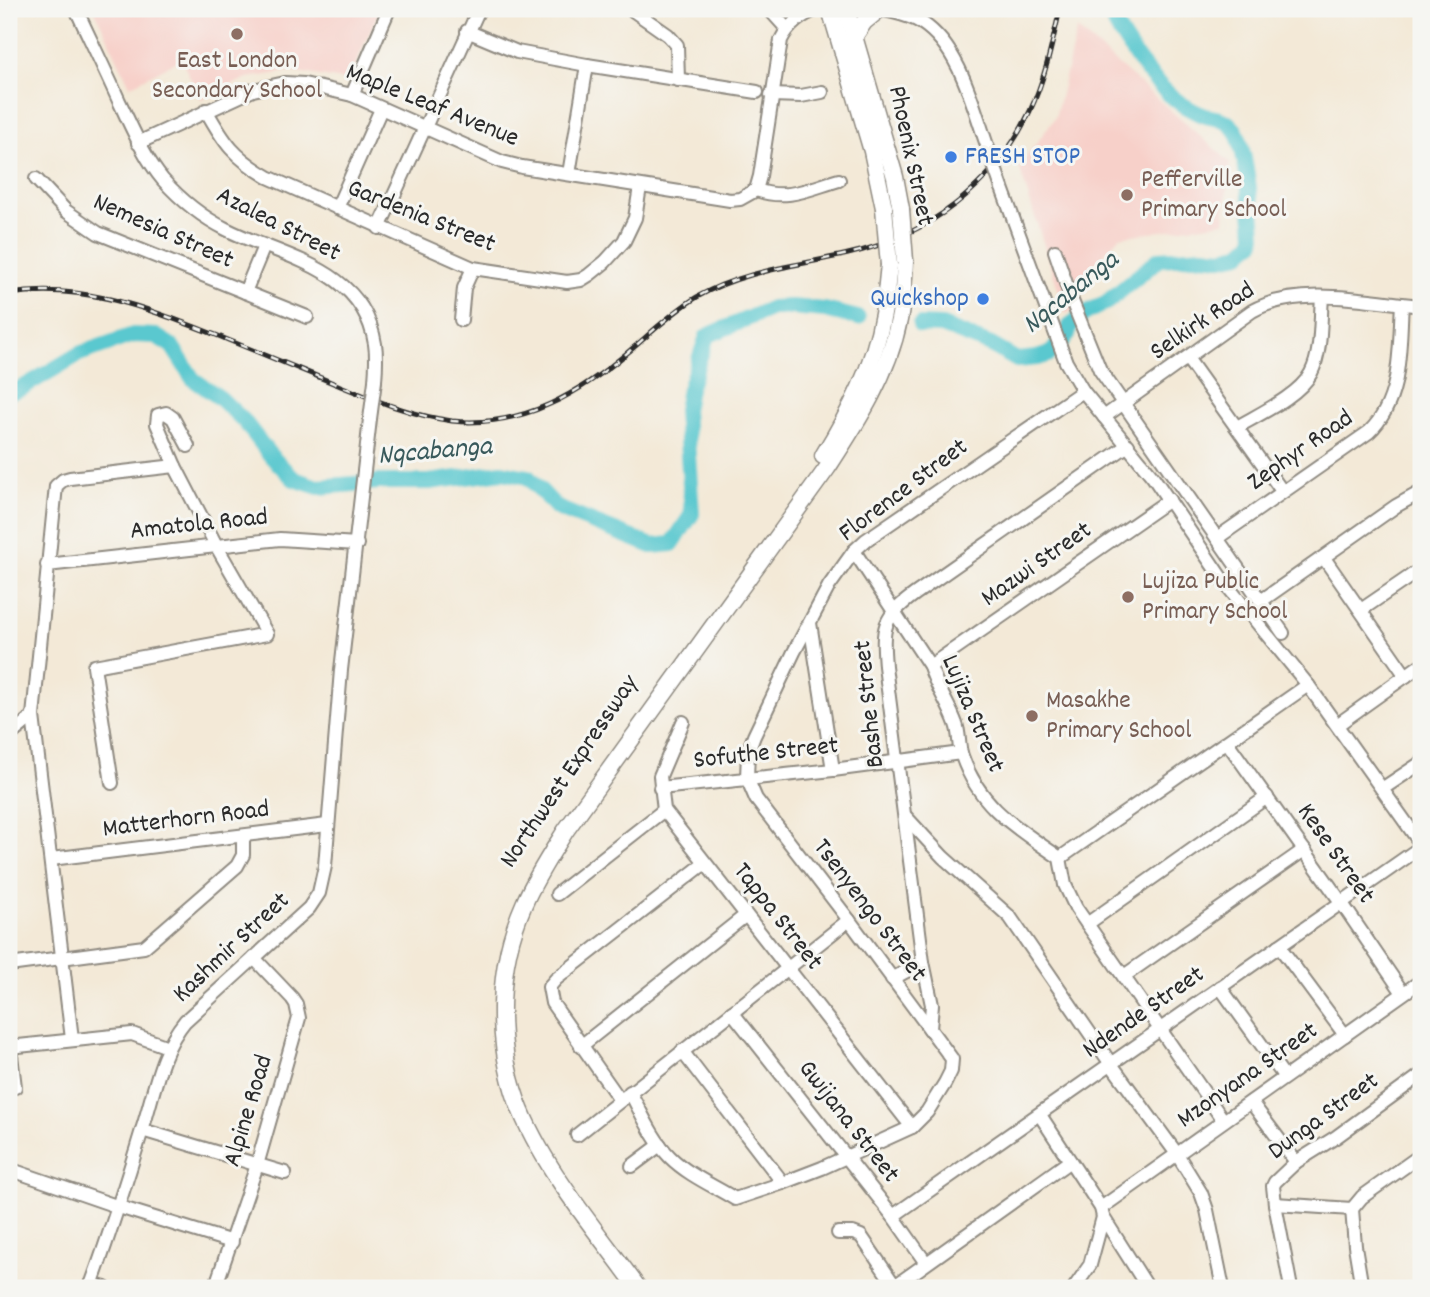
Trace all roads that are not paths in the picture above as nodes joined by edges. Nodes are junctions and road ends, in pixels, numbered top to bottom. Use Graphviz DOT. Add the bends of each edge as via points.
graph roads {
  1 [pos="76,9"];
  2 [pos="389,9"];
  3 [pos="479,9"];
  4 [pos="631,9"];
  5 [pos="769,9"];
  6 [pos="818,9"];
  7 [pos="830,9"];
  8 [pos="846,9"];
  9 [pos="881,9"];
  10 [pos="787,29"];
  11 [pos="467,31"];
  12 [pos="854,37"];
  13 [pos="587,65"];
  14 [pos="678,80"];
  15 [pos="757,92"];
  16 [pos="822,92"];
  17 [pos="352,95"];
  18 [pos="771,95"];
  19 [pos="381,109"];
  20 [pos="206,110"];
  21 [pos="426,129"];
  22 [pos="138,143"];
  23 [pos="569,174"];
  24 [pos="36,179"];
  25 [pos="839,180"];
  26 [pos="640,187"];
  27 [pos="756,190"];
  28 [pos="337,208"];
  29 [pos="892,209"];
  30 [pos="379,228"];
  31 [pos="264,246"];
  32 [pos="1055,251"];
  33 [pos="473,268"];
  34 [pos="245,292"];
  35 [pos="1322,298"];
  36 [pos="1402,304"];
  37 [pos="1421,306"];
  38 [pos="307,317"];
  39 [pos="461,320"];
  40 [pos="1187,358"];
  41 [pos="1083,391"];
  42 [pos="1123,404"];
  43 [pos="1104,417"];
  44 [pos="1237,427"];
  45 [pos="1128,445"];
  46 [pos="188,446"];
  47 [pos="824,464"];
  48 [pos="174,466"];
  49 [pos="1282,491"];
  50 [pos="1421,492"];
  51 [pos="1169,499"];
  52 [pos="1217,538"];
  53 [pos="357,544"];
  54 [pos="217,547"];
  55 [pos="854,551"];
  56 [pos="1324,558"];
  57 [pos="47,565"];
  58 [pos="1421,569"];
  59 [pos="1261,601"];
  60 [pos="893,610"];
  61 [pos="1361,610"];
  62 [pos="810,623"];
  63 [pos="1283,633"];
  64 [pos="1421,665"];
  65 [pos="930,666"];
  66 [pos="1406,676"];
  67 [pos="1308,685"];
  68 [pos="33,716"];
  69 [pos="683,722"];
  70 [pos="1337,725"];
  71 [pos="9,736"];
  72 [pos="1227,742"];
  73 [pos="961,753"];
  74 [pos="898,761"];
  75 [pos="1421,763"];
  76 [pos="832,770"];
  77 [pos="747,778"];
  78 [pos="112,783"];
  79 [pos="660,788"];
  80 [pos="1382,789"];
  81 [pos="1267,797"];
  82 [pos="664,810"];
  83 [pos="905,817"];
  84 [pos="327,825"];
  85 [pos="243,836"];
  86 [pos="1421,845"];
  87 [pos="1304,850"];
  88 [pos="1060,858"];
  89 [pos="51,859"];
  90 [pos="705,863"];
  91 [pos="557,894"];
  92 [pos="1341,902"];
  93 [pos="746,915"];
  94 [pos="849,919"];
  95 [pos="1087,923"];
  96 [pos="1279,946"];
  97 [pos="62,958"];
  98 [pos="254,958"];
  99 [pos="922,962"];
  100 [pos="9,965"];
  101 [pos="789,967"];
  102 [pos="1124,976"];
  103 [pos="892,979"];
  104 [pos="1421,981"];
  105 [pos="1220,987"];
  106 [pos="1403,993"];
  107 [pos="732,1012"];
  108 [pos="930,1029"];
  109 [pos="1160,1029"];
  110 [pos="1345,1035"];
  111 [pos="72,1040"];
  112 [pos="581,1046"];
  113 [pos="9,1047"];
  114 [pos="168,1047"];
  115 [pos="682,1051"];
  116 [pos="1111,1064"];
  117 [pos="1421,1075"];
  118 [pos="1284,1076"];
  119 [pos="15,1087"];
  120 [pos="625,1096"];
  121 [pos="1251,1102"];
  122 [pos="1040,1115"];
  123 [pos="1223,1120"];
  124 [pos="912,1126"];
  125 [pos="142,1130"];
  126 [pos="577,1135"];
  127 [pos="660,1145"];
  128 [pos="1177,1154"];
  129 [pos="846,1155"];
  130 [pos="1421,1155"];
  131 [pos="1070,1161"];
  132 [pos="1296,1162"];
  133 [pos="257,1165"];
  134 [pos="632,1166"];
  135 [pos="9,1169"];
  136 [pos="285,1172"];
  137 [pos="783,1184"];
  138 [pos="1275,1204"];
  139 [pos="119,1207"];
  140 [pos="1352,1209"];
  141 [pos="1102,1212"];
  142 [pos="893,1216"];
  143 [pos="838,1233"];
  144 [pos="232,1242"];
  145 [pos="926,1263"];
  146 [pos="90,1286"];
  147 [pos="893,1287"];
  148 [pos="105,1288"];
  149 [pos="215,1288"];
  150 [pos="626,1288"];
  151 [pos="638,1288"];
  152 [pos="1074,1288"];
  153 [pos="1148,1288"];
  154 [pos="1223,1288"];
  155 [pos="1291,1288"];
  156 [pos="1363,1288"];
  1 -- 22 [label="street, Azalea Street"];
  2 -- 17 [label="street"];
  3 -- 11 [label="street"];
  4 -- 14 [label="street" via="673,39 679,52"];
  5 -- 10 [label="street"];
  6 -- 10 [label="street"];
  7 -- 29 [label="main road, Phoenix Street"];
  8 -- 12 [label="main road, Phoenix Street"];
  9 -- 12 [label="main road"];
  9 -- 41 [label="street, bridge" via="922,23 942,41 958,67 1051,321"];
  10 -- 18 [label="street" via="778,51"];
  11 -- 13 [label="street" via="517,52"];
  11 -- 21 [label="street"];
  12 -- 29 [label="main road, Phoenix Street" via="895,177"];
  13 -- 14 [label="street"];
  13 -- 23 [label="street"];
  14 -- 15 [label="street"];
  16 -- 18 [label="street"];
  17 -- 19 [label="street, Maple Leaf Avenue"];
  17 -- 20 [label="street, Maple Leaf Avenue" via="285,83 253,90"];
  18 -- 27 [label="street"];
  19 -- 21 [label="street, Maple Leaf Avenue"];
  19 -- 28 [label="street"];
  20 -- 22 [label="street, Maple Leaf Avenue"];
  20 -- 28 [label="street, Gardenia Street" via="242,161"];
  21 -- 23 [label="street, Maple Leaf Avenue" via="502,162"];
  21 -- 30 [label="street"];
  22 -- 31 [label="street, Azalea Street" via="162,179 184,201 228,230"];
  23 -- 26 [label="street, Maple Leaf Avenue"];
  24 -- 34 [label="street, Nemesia Street" via="66,211 98,233"];
  25 -- 27 [label="street, Maple Leaf Avenue" via="780,196"];
  26 -- 27 [label="street, Maple Leaf Avenue" via="730,200"];
  26 -- 33 [label="street, Gardenia Street" via="628,235 605,262 581,280 559,282"];
  28 -- 30 [label="street, Gardenia Street"];
  29 -- 47 [label="main road, Phoenix Street, bridge" via="883,315 870,365"];
  29 -- 47 [label="main road, Phoenix Street, bridge" via="905,261 899,320 876,389"];
  30 -- 33 [label="street, Gardenia Street"];
  31 -- 34 [label="street, Nemesia Street"];
  31 -- 53 [label="street, Azalea Street, bridge" via="328,274 352,293 372,331 375,381"];
  32 -- 42 [label="street" via="1100,370"];
  33 -- 39 [label="street" via="464,288"];
  34 -- 38 [label="street, Nemesia Street"];
  35 -- 36 [label="street, Selkirk Road"];
  35 -- 40 [label="street, Selkirk Road" via="1282,299 1261,306"];
  35 -- 44 [label="street" via="1315,361 1306,382"];
  36 -- 37 [label="street, Selkirk Road"];
  36 -- 49 [label="street, Zephyr Road" via="1395,382 1385,413 1369,432"];
  40 -- 42 [label="street, Selkirk Road"];
  40 -- 44 [label="street"];
  41 -- 43 [label="street"];
  41 -- 55 [label="street, Florence Street"];
  42 -- 43 [label="street, Selkirk Road"];
  42 -- 52 [label="street"];
  43 -- 45 [label="street"];
  44 -- 49 [label="street"];
  45 -- 51 [label="street"];
  45 -- 60 [label="street, Bashe Street"];
  46 -- 48 [label="street" via="173,418 166,413 158,415 157,425"];
  47 -- 150 [label="main road, Northwest Expressway" via="546,843 514,902 498,957 493,1030 509,1104 544,1172"];
  47 -- 151 [label="main road, Northwest Expressway" via="566,830 524,904 508,957 502,1030 518,1102 555,1173"];
  48 -- 54 [label="street"];
  48 -- 57 [label="street" via="59,482 53,494"];
  49 -- 52 [label="street, Zephyr Road"];
  50 -- 56 [label="street"];
  51 -- 65 [label="street, Mazwi Street"];
  51 -- 67 [label="street" via="1224,582"];
  52 -- 59 [label="street"];
  53 -- 54 [label="street, Amatola Road" via="288,538"];
  53 -- 84 [label="street, Kashmir Street"];
  54 -- 57 [label="street, Amatola Road"];
  54 -- 78 [label="street" via="267,634 94,666"];
  55 -- 60 [label="street, Lujiza Street"];
  55 -- 62 [label="street, Florence Street"];
  56 -- 59 [label="street"];
  56 -- 61 [label="street"];
  57 -- 68 [label="street"];
  58 -- 61 [label="street"];
  59 -- 63 [label="street"];
  60 -- 65 [label="street, Lujiza Street"];
  60 -- 74 [label="street, Bashe Street" via="885,626 884,648"];
  61 -- 66 [label="street"];
  62 -- 76 [label="street"];
  62 -- 77 [label="street, Florence Street" via="754,736"];
  64 -- 66 [label="street"];
  65 -- 73 [label="street, Lujiza Street" via="957,727"];
  66 -- 70 [label="street"];
  67 -- 70 [label="street"];
  67 -- 72 [label="street"];
  68 -- 71 [label="street"];
  68 -- 89 [label="street"];
  69 -- 79 [label="street, Tappa Street" via="662,770"];
  70 -- 80 [label="street"];
  72 -- 81 [label="street, Kese Street"];
  72 -- 88 [label="street"];
  73 -- 74 [label="street, Sofuthe Street"];
  73 -- 88 [label="street, Lujiza Street" via="991,807"];
  74 -- 76 [label="street, Sofuthe Street"];
  74 -- 83 [label="street, Bashe Street"];
  75 -- 80 [label="street"];
  76 -- 77 [label="street, Sofuthe Street"];
  77 -- 79 [label="street, Sofuthe Street"];
  77 -- 94 [label="street, Tsenyengo Street" via="762,808"];
  79 -- 82 [label="street, Tappa Street"];
  80 -- 86 [label="street"];
  81 -- 87 [label="street, Kese Street"];
  81 -- 95 [label="street"];
  82 -- 90 [label="street, Tappa Street"];
  82 -- 91 [label="street"];
  83 -- 99 [label="street, Bashe Street"];
  83 -- 116 [label="street" via="1004,910"];
  84 -- 85 [label="street, Matterhorn Road"];
  84 -- 98 [label="street, Kashmir Street" via="319,893 309,908"];
  85 -- 89 [label="street, Matterhorn Road"];
  85 -- 97 [label="street" via="243,855 237,866 152,942 136,950"];
  86 -- 92 [label="street, Ndende Street"];
  87 -- 92 [label="street, Kese Street"];
  87 -- 102 [label="street"];
  88 -- 95 [label="street" via="1065,885"];
  89 -- 97 [label="street"];
  90 -- 93 [label="street, Tappa Street"];
  90 -- 112 [label="street" via="549,988 552,1003"];
  92 -- 96 [label="street, Ndende Street"];
  92 -- 106 [label="street, Kese Street"];
  93 -- 101 [label="street, Tappa Street"];
  93 -- 112 [label="street"];
  94 -- 101 [label="street"];
  94 -- 103 [label="street, Tsenyengo Street"];
  95 -- 102 [label="street"];
  96 -- 105 [label="street, Ndende Street"];
  96 -- 110 [label="street"];
  97 -- 100 [label="street"];
  97 -- 111 [label="street"];
  98 -- 114 [label="street, Kashmir Street" via="185,1021"];
  98 -- 133 [label="street, Alpine Road" via="292,998 299,1018"];
  99 -- 103 [label="street"];
  99 -- 108 [label="street, Bashe Street" via="932,1005"];
  101 -- 107 [label="street"];
  101 -- 124 [label="street, Tappa Street"];
  102 -- 109 [label="street"];
  103 -- 108 [label="street, Tsenyengo Street"];
  104 -- 106 [label="street, Mzonyana Street"];
  105 -- 109 [label="street, Ndende Street"];
  105 -- 118 [label="street"];
  106 -- 110 [label="street, Mzonyana Street"];
  107 -- 115 [label="street"];
  107 -- 129 [label="street, Gwijana Street"];
  108 -- 124 [label="street, Tsenyengo Street" via="952,1059 951,1071 927,1112"];
  109 -- 116 [label="street, Ndende Street"];
  109 -- 123 [label="street"];
  110 -- 118 [label="street, Mzonyana Street"];
  111 -- 113 [label="street"];
  111 -- 114 [label="street" via="132,1034"];
  112 -- 120 [label="street"];
  113 -- 119 [label="street"];
  114 -- 125 [label="street, Kashmir Street"];
  115 -- 120 [label="street"];
  115 -- 137 [label="street"];
  116 -- 122 [label="street, Ndende Street"];
  116 -- 128 [label="street"];
  117 -- 132 [label="street, Dunga Street"];
  118 -- 121 [label="street, Mzonyana Street"];
  120 -- 126 [label="street"];
  120 -- 127 [label="street"];
  121 -- 123 [label="street, Mzonyana Street"];
  121 -- 132 [label="street"];
  122 -- 131 [label="street"];
  122 -- 142 [label="street, Ndende Street"];
  123 -- 128 [label="street, Mzonyana Street"];
  124 -- 129 [label="street"];
  125 -- 133 [label="street"];
  125 -- 139 [label="street, Kashmir Street"];
  127 -- 134 [label="street"];
  127 -- 137 [label="street" via="686,1170 735,1199"];
  128 -- 141 [label="street, Mzonyana Street"];
  128 -- 154 [label="street" via="1207,1210"];
  129 -- 137 [label="street"];
  129 -- 142 [label="street, Gwijana Street"];
  130 -- 140 [label="street"];
  131 -- 141 [label="street"];
  131 -- 145 [label="street"];
  132 -- 138 [label="street, Dunga Street" via="1275,1182"];
  133 -- 136 [label="street"];
  133 -- 144 [label="street, Alpine Road"];
  135 -- 139 [label="street"];
  138 -- 140 [label="street"];
  138 -- 155 [label="street, Dunga Street"];
  139 -- 144 [label="street"];
  139 -- 146 [label="street, Kashmir Street"];
  140 -- 156 [label="street"];
  141 -- 152 [label="street" via="1090,1265"];
  141 -- 153 [label="street"];
  142 -- 145 [label="street, Gwijana Street"];
  143 -- 147 [label="street" via="861,1237"];
  144 -- 149 [label="street, Alpine Road"];
  145 -- 147 [label="street"];
  146 -- 148 [label="street"];
}
